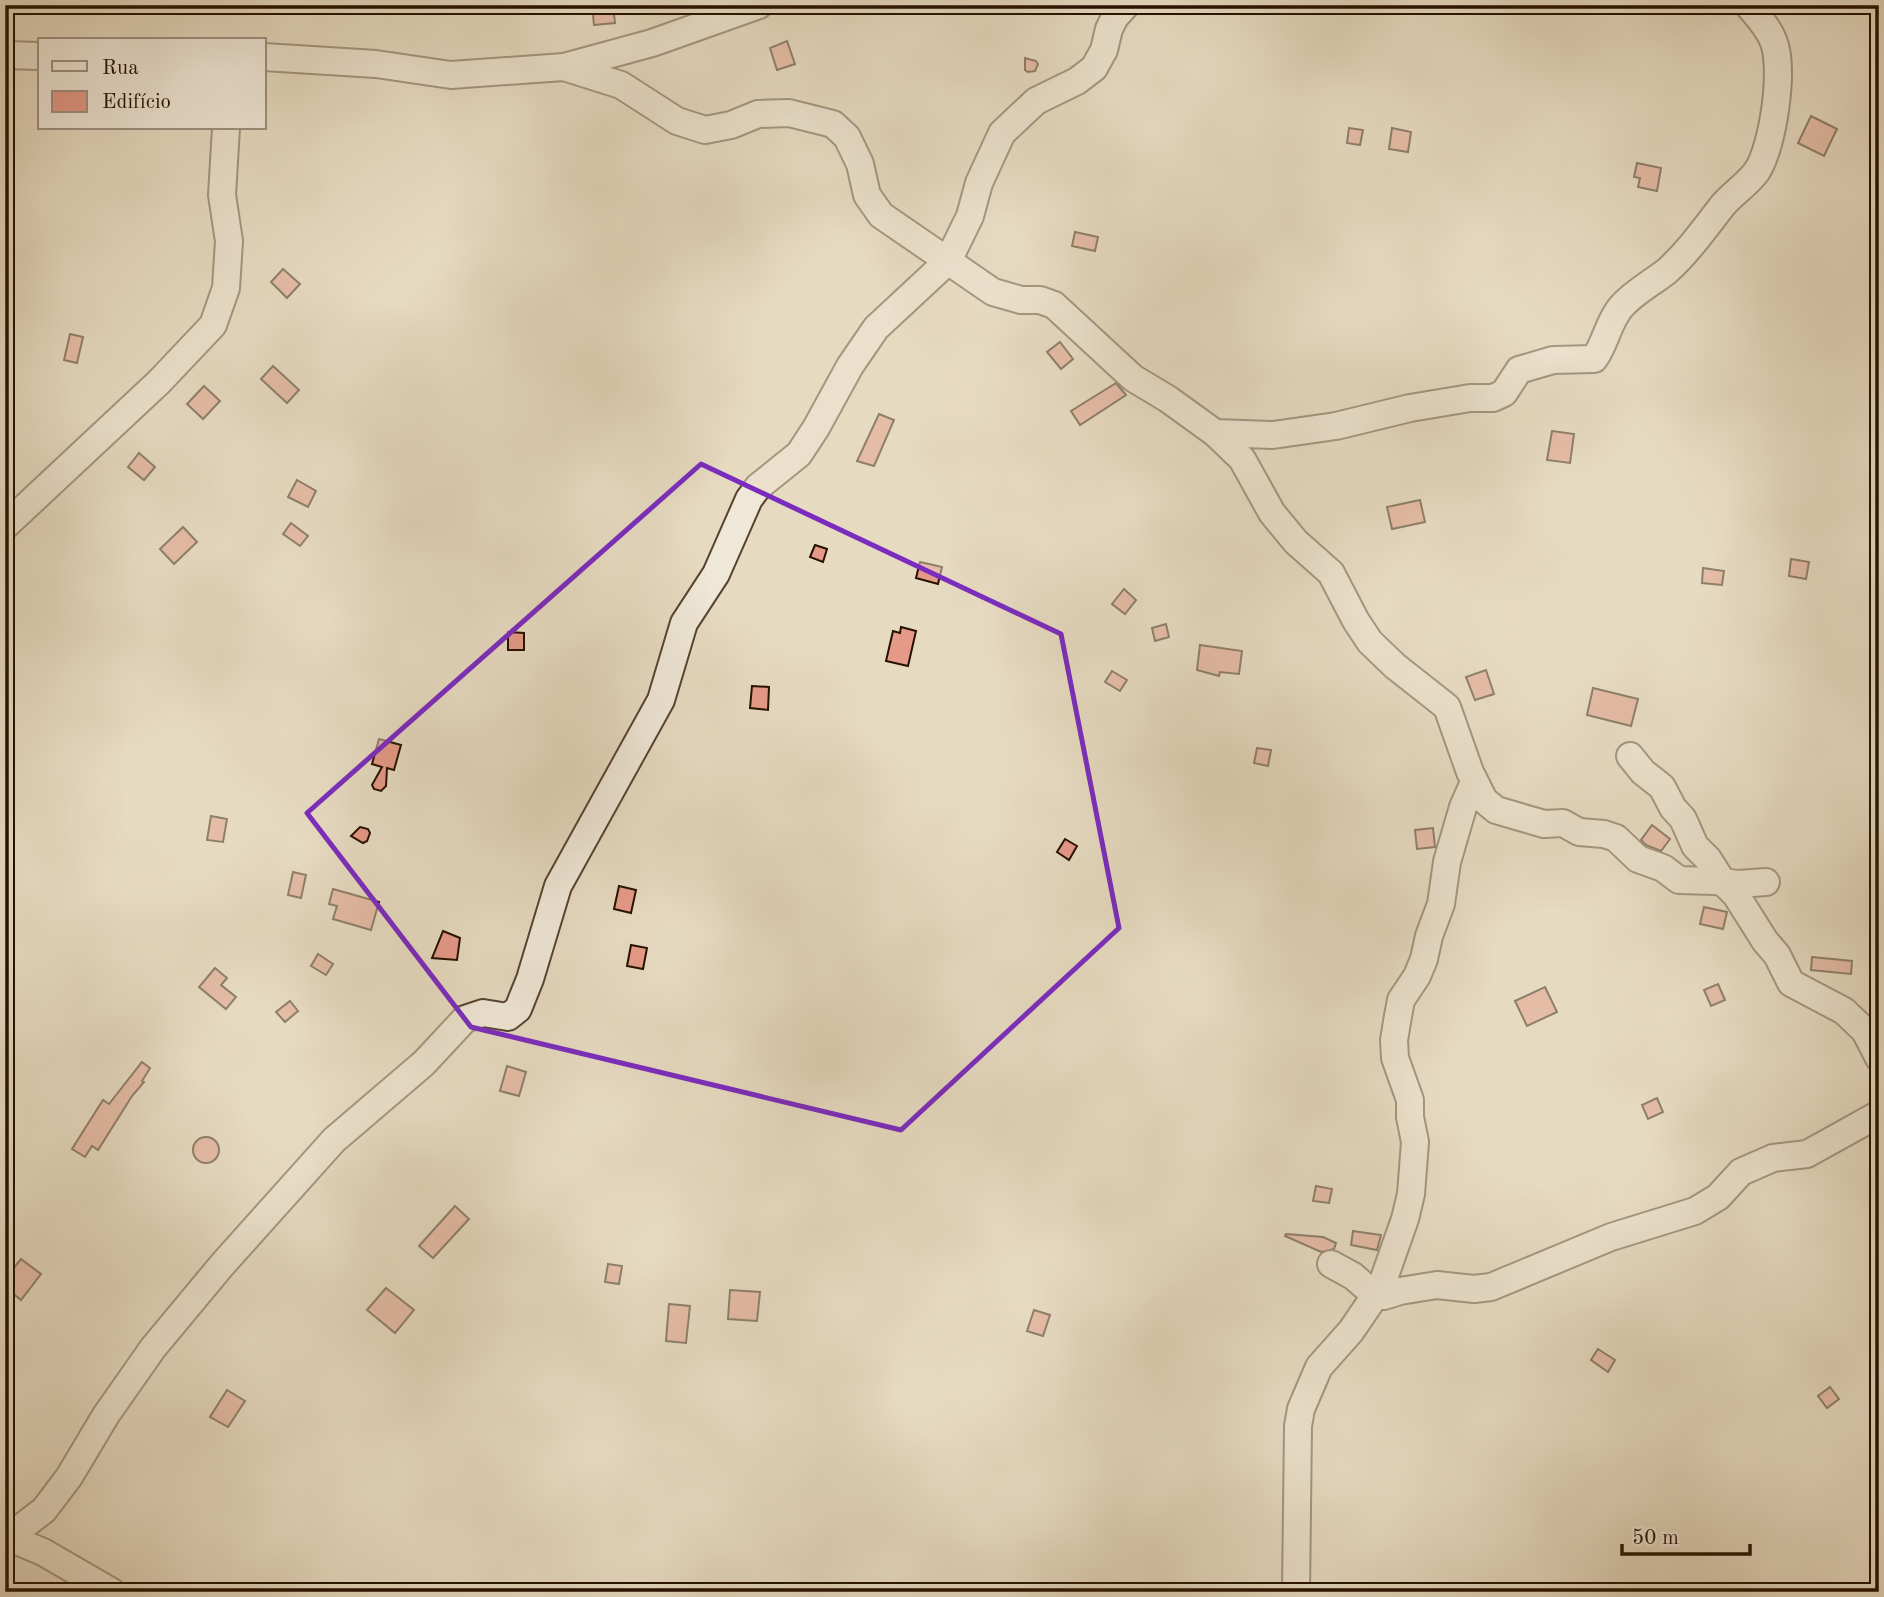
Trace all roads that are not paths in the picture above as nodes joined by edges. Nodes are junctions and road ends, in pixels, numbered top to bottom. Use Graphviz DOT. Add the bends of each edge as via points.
graph roads {
  1 [pos="759,5"];
  2 [pos="1126,5"];
  3 [pos="1748,5"];
  4 [pos="5,55"];
  5 [pos="38,56"];
  6 [pos="266,57"];
  7 [pos="564,66"];
  8 [pos="226,130"];
  9 [pos="925,246"];
  10 [pos="948,261"];
  11 [pos="928,281"];
  12 [pos="1215,433"];
  13 [pos="5,526"];
  14 [pos="1630,756"];
  15 [pos="1474,782"];
  16 [pos="1721,881"];
  17 [pos="1766,882"];
  18 [pos="1879,1058"];
  19 [pos="1879,1114"];
  20 [pos="1331,1264"];
  21 [pos="1376,1296"];
  22 [pos="6,1537"];
  23 [pos="112,1592"];
  24 [pos="1296,1592"];
  1 -- 7 [label="street" via="652,43"];
  2 -- 10 [label="street" via="1115,17 1094,68 1036,101 1002,133"];
  3 -- 12 [label="street" via="1774,42 1777,56 1776,100 1763,162 1695,243 1621,306 1594,359 1553,360 1519,370 1504,393 1493,398 1410,408 1273,435"];
  4 -- 5 [label="street"];
  6 -- 7 [label="street" via="376,64 450,75"];
  7 -- 9 [label="street" via="621,85 677,121 705,130 758,114 789,113 833,124 847,137 867,195 881,215"];
  8 -- 13 [label="street" via="222,195 229,241 226,288 213,325"];
  9 -- 10 [label="street"];
  9 -- 11 [label="street"];
  10 -- 11 [label="street"];
  10 -- 12 [label="street" via="1000,295 1054,305 1132,378"];
  11 -- 22 [label="street" via="876,328 799,454 749,499 725,556 684,623 662,700 558,886 518,1009 508,1017 483,1013 465,1019 424,1063 334,1140 153,1348 44,1510"];
  12 -- 15 [label="street" via="1242,459 1272,513 1296,542 1327,567 1370,642 1447,706"];
  14 -- 16 [label="street" via="1662,787"];
  15 -- 16 [label="street" via="1496,810 1616,838 1638,859 1662,867 1679,880"];
  15 -- 21 [label="street" via="1447,862 1441,904 1424,959 1401,1000 1395,1058 1410,1100 1413,1174 1405,1219"];
  16 -- 17 [label="street"];
  16 -- 18 [label="street" via="1736,895 1791,982 1844,1011 1865,1031"];
  19 -- 21 [label="street" via="1807,1154 1773,1158 1741,1172 1718,1197 1695,1210 1611,1237 1491,1287 1437,1285"];
  20 -- 21 [label="street"];
  21 -- 24 [label="street" via="1319,1367 1301,1409"];
  22 -- 23 [label="street" via="43,1552"];
}
